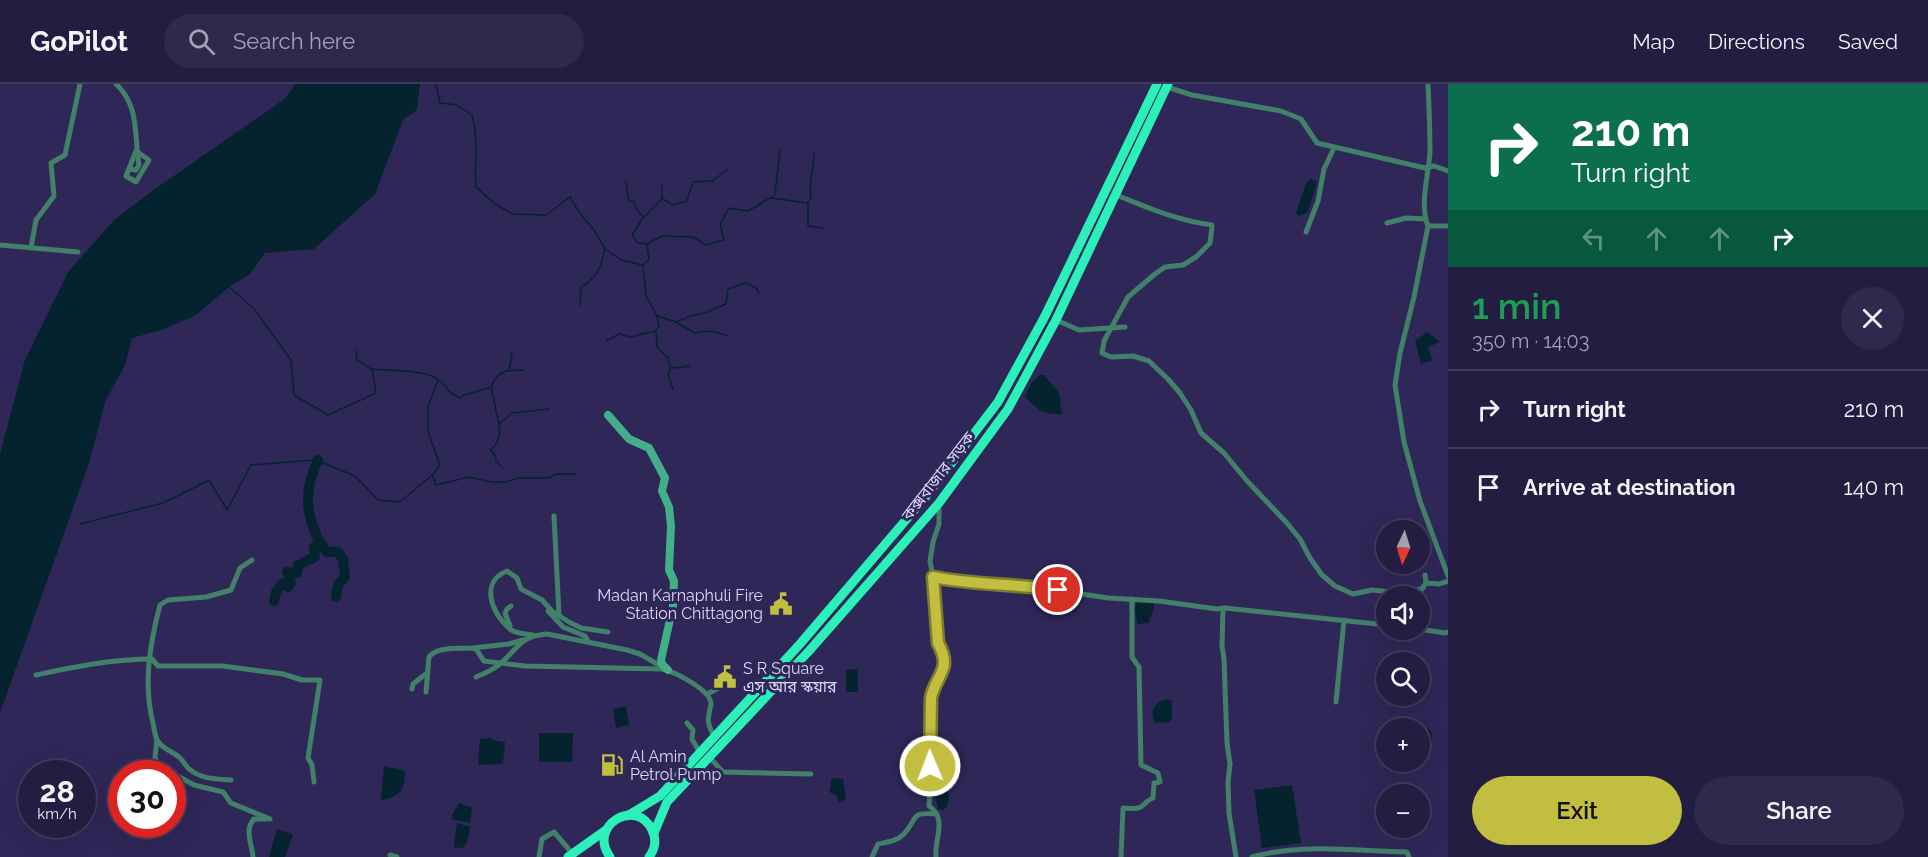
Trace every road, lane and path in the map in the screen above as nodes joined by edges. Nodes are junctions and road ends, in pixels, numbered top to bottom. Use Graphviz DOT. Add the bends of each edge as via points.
graph roads {
  1 [pos="80,84"];
  2 [pos="116,84"];
  3 [pos="1428,84"];
  4 [pos="1164,85"];
  5 [pos="1334,148"];
  6 [pos="136,151"];
  7 [pos="1429,166"];
  8 [pos="1448,171"];
  9 [pos="1116,195"];
  10 [pos="1425,219"];
  11 [pos="1388,223"];
  12 [pos="1428,226"];
  13 [pos="1448,226"];
  14 [pos="1306,232"];
  15 [pos="0,245"];
  16 [pos="31,248"];
  17 [pos="78,252"];
  18 [pos="1056,320"];
  19 [pos="1113,327"];
  20 [pos="1125,327"];
  21 [pos="608,415"];
  22 [pos="939,504"];
  23 [pos="554,516"];
  24 [pos="252,560"];
  25 [pos="1425,575"];
  26 [pos="1448,576"];
  27 [pos="933,577"];
  28 [pos="1448,581"];
  29 [pos="1426,583"];
  30 [pos="526,591"];
  31 [pos="1132,599"];
  32 [pos="511,606"];
  33 [pos="1222,608"];
  34 [pos="559,615"];
  35 [pos="1344,620"];
  36 [pos="1376,623"];
  37 [pos="512,630"];
  38 [pos="1430,631"];
  39 [pos="608,632"];
  40 [pos="1448,632"];
  41 [pos="533,635"];
  42 [pos="524,640"];
  43 [pos="588,641"];
  44 [pos="472,648"];
  45 [pos="150,659"];
  46 [pos="501,664"];
  47 [pos="668,670"];
  48 [pos="427,673"];
  49 [pos="36,675"];
  50 [pos="476,677"];
  51 [pos="412,689"];
  52 [pos="717,689"];
  53 [pos="426,692"];
  54 [pos="707,694"];
  55 [pos="1336,702"];
  56 [pos="687,723"];
  57 [pos="714,737"];
  58 [pos="157,740"];
  59 [pos="700,753"];
  60 [pos="709,757"];
  61 [pos="811,774"];
  62 [pos="231,780"];
  63 [pos="314,782"];
  64 [pos="937,814"];
  65 [pos="627,816"];
  66 [pos="606,830"];
  67 [pos="654,833"];
  68 [pos="654,847"];
  69 [pos="390,855"];
  70 [pos="570,855"];
  71 [pos="253,857"];
  72 [pos="397,857"];
  73 [pos="539,857"];
  74 [pos="610,857"];
  75 [pos="649,857"];
  76 [pos="657,857"];
  77 [pos="872,857"];
  78 [pos="936,857"];
  79 [pos="1121,857"];
  80 [pos="1236,857"];
  81 [pos="1252,857"];
  82 [pos="1409,857"];
  1 -- 16 [label="street" via="65,155 51,163 54,196 36,220"];
  2 -- 6 [label="street" via="134,112"];
  3 -- 7 [label="street"];
  4 -- 5 [label="street" via="1192,95 1292,114 1301,119 1317,143"];
  4 -- 9 [label="highway, কক্সবাজার সড়ক"];
  4 -- 57 [label="highway, কক্সবাজার সড়ক" via="998,402 928,494 800,644"];
  5 -- 7 [label="street"];
  5 -- 14 [label="street"];
  6 -- 6 [label="street" via="126,176 136,182 149,160"];
  7 -- 8 [label="street"];
  7 -- 10 [label="street"];
  9 -- 18 [label="highway, কক্সবাজার সড়ক"];
  9 -- 19 [label="street" via="1212,227 1210,243 1196,256 1183,265 1165,267 1128,297"];
  10 -- 11 [label="street" via="1406,218"];
  10 -- 12 [label="street"];
  12 -- 13 [label="street"];
  12 -- 26 [label="street" via="1395,385 1404,442 1420,501"];
  15 -- 16 [label="street"];
  16 -- 17 [label="street"];
  18 -- 19 [label="street" via="1078,330"];
  18 -- 22 [label="highway, কক্সবাজার সড়ক" via="1008,409"];
  19 -- 20 [label="street"];
  19 -- 29 [label="street" via="1102,353 1149,361 1168,379 1191,410 1201,433 1287,523 1322,575 1335,586 1353,594 1372,590 1400,593 1422,589"];
  21 -- 47 [label="street" via="629,439 648,448 665,478 662,491 669,507 669,570 674,581 674,606 661,660"];
  22 -- 27 [label="street" via="939,524 930,561"];
  22 -- 60 [label="highway, কক্সবাজার সড়ক"];
  23 -- 34 [label="street"];
  24 -- 45 [label="street" via="240,567 231,590 168,600 160,605"];
  25 -- 29 [label="street"];
  27 -- 31 [label="street"];
  27 -- 64 [label="street" via="944,670 933,688 929,724 929,806"];
  28 -- 29 [label="street"];
  30 -- 34 [label="street"];
  30 -- 37 [label="street" via="507,571 492,582 495,612"];
  30 -- 43 [label="street" via="563,627"];
  31 -- 33 [label="street"];
  31 -- 79 [label="street" via="1132,657 1139,667 1141,765 1158,773 1160,782 1155,783 1153,798 1141,807 1123,808"];
  32 -- 37 [label="street" via="505,613"];
  33 -- 35 [label="street"];
  33 -- 80 [label="street" via="1229,813"];
  34 -- 39 [label="street" via="581,628"];
  35 -- 36 [label="street"];
  35 -- 55 [label="street"];
  37 -- 41 [label="street"];
  38 -- 40 [label="street"];
  41 -- 42 [label="street"];
  41 -- 43 [label="street"];
  42 -- 44 [label="street"];
  42 -- 46 [label="street"];
  43 -- 47 [label="street" via="634,652"];
  44 -- 46 [label="street" via="484,661"];
  44 -- 48 [label="street" via="431,653"];
  45 -- 49 [label="street" via="100,662"];
  45 -- 58 [label="street" via="147,687"];
  45 -- 63 [label="street" via="158,666 223,666 283,674 302,681 320,680 308,758"];
  46 -- 47 [label="street"];
  46 -- 50 [label="street"];
  47 -- 54 [label="street"];
  48 -- 51 [label="street"];
  48 -- 53 [label="street"];
  52 -- 54 [label="street"];
  54 -- 57 [label="street" via="711,705 708,724"];
  56 -- 59 [label="street"];
  57 -- 59 [label="highway, কক্সবাজার সড়ক"];
  58 -- 62 [label="street" via="195,773"];
  58 -- 71 [label="street" via="158,765 194,785 223,792 231,803 270,819 254,819 250,824 248,837"];
  59 -- 65 [label="highway, কক্সবাজার সড়ক" via="660,796"];
  60 -- 61 [label="street" via="723,772"];
  60 -- 67 [label="highway, কক্সবাজার সড়ক" via="667,802"];
  64 -- 77 [label="street" via="915,816 895,841 878,844"];
  64 -- 78 [label="street" via="940,822"];
  65 -- 66 [label="highway, কক্সবাজার সড়ক"];
  65 -- 67 [label="highway" via="644,820"];
  66 -- 70 [label="highway, কক্সবাজার সড়ক"];
  66 -- 74 [label="highway" via="604,842"];
  67 -- 68 [label="highway"];
  68 -- 75 [label="highway"];
  68 -- 76 [label="highway"];
  69 -- 72 [label="street"];
  70 -- 73 [label="street" via="554,832 542,839"];
  81 -- 82 [label="street" via="1303,848 1407,852"];
}
